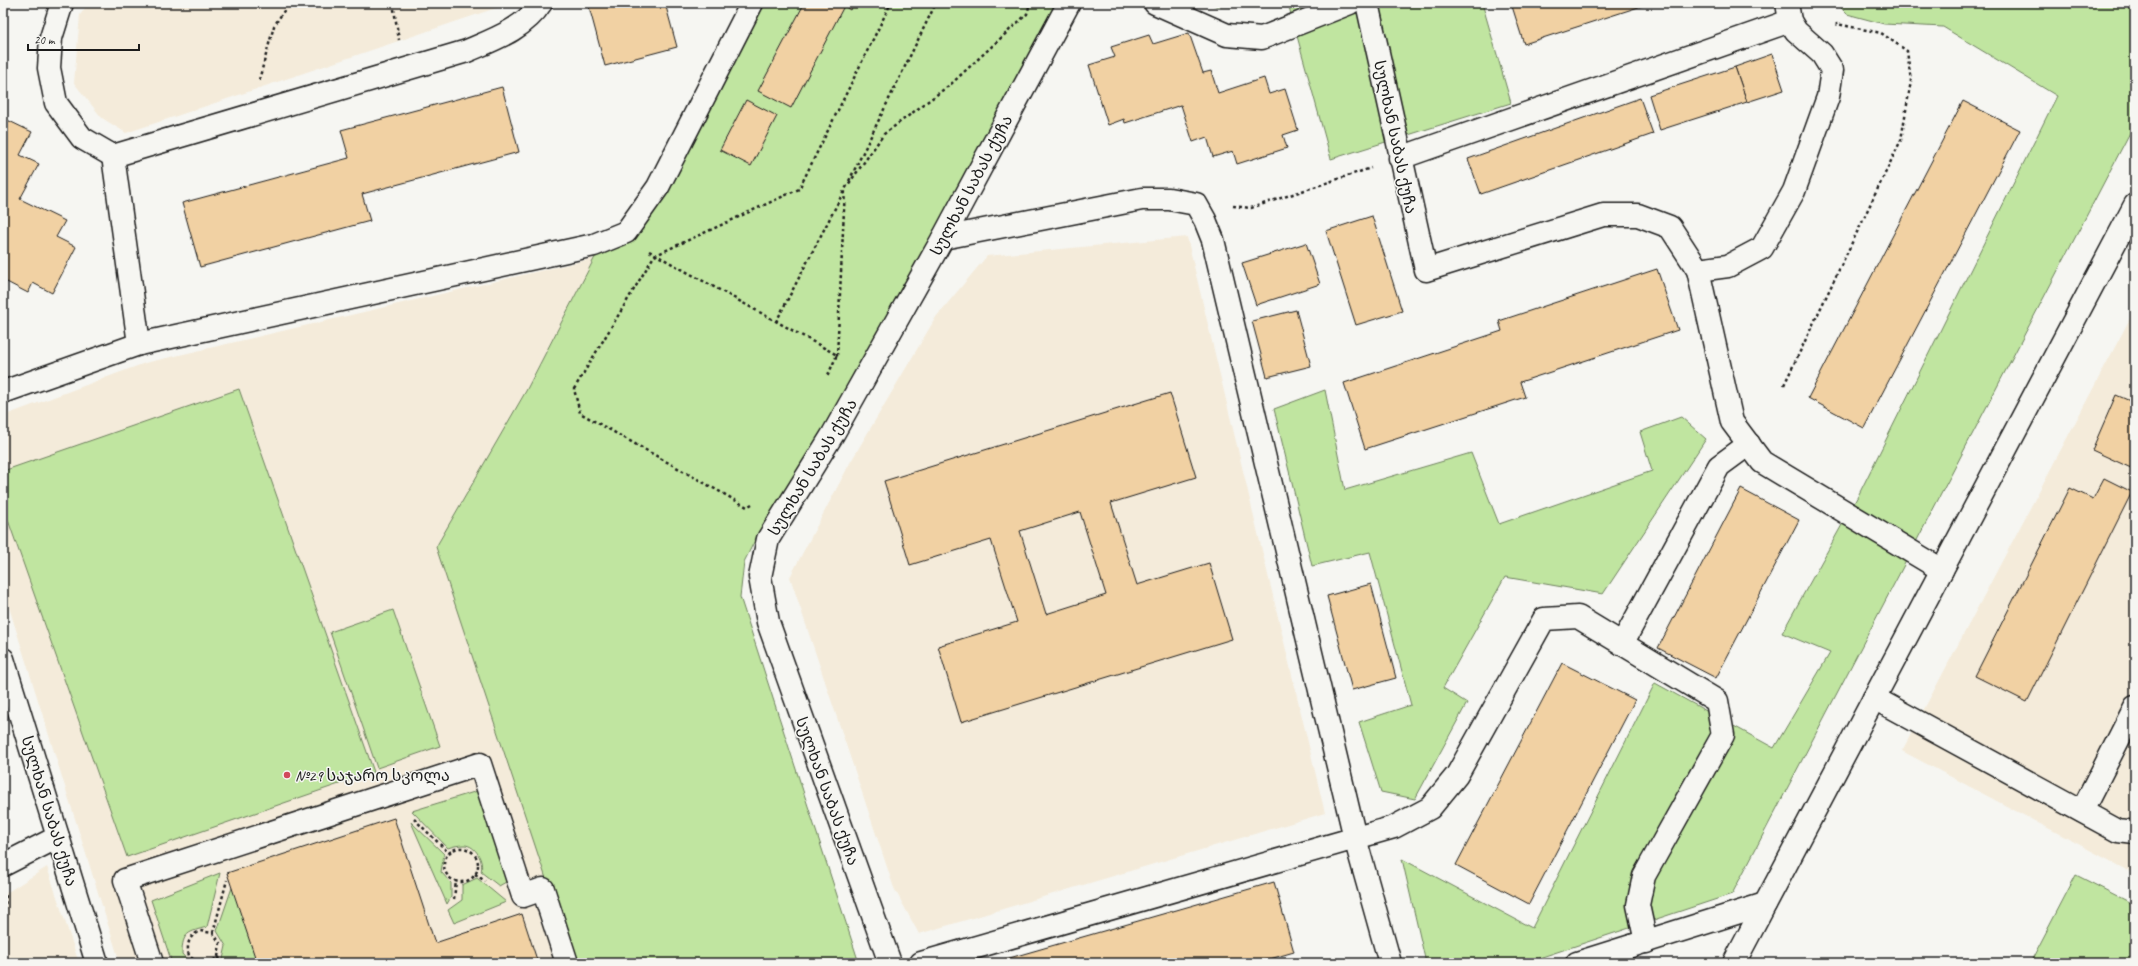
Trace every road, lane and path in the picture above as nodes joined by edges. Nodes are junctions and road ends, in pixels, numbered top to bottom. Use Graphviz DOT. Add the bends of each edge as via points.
graph roads {
  1 [pos="62,3"];
  2 [pos="289,3"];
  3 [pos="392,3"];
  4 [pos="540,3"];
  5 [pos="752,3"];
  6 [pos="891,3"];
  7 [pos="936,3"];
  8 [pos="1030,3"];
  9 [pos="1069,3"];
  10 [pos="1155,3"];
  11 [pos="1350,3"];
  12 [pos="1367,3"];
  13 [pos="1788,12"];
  14 [pos="1811,43"];
  15 [pos="403,70"];
  16 [pos="249,116"];
  17 [pos="113,156"];
  18 [pos="1400,158"];
  19 [pos="846,189"];
  20 [pos="1196,204"];
  21 [pos="2135,205"];
  22 [pos="626,232"];
  23 [pos="943,238"];
  24 [pos="654,256"];
  25 [pos="1698,270"];
  26 [pos="776,322"];
  27 [pos="139,344"];
  28 [pos="837,355"];
  29 [pos="828,376"];
  30 [pos="1784,385"];
  31 [pos="3,392"];
  32 [pos="1749,444"];
  33 [pos="759,500"];
  34 [pos="1942,570"];
  35 [pos="1622,644"];
  36 [pos="3,659"];
  37 [pos="1874,698"];
  38 [pos="2135,707"];
  39 [pos="2082,811"];
  40 [pos="409,814"];
  41 [pos="2135,833"];
  42 [pos="58,837"];
  43 [pos="1355,838"];
  44 [pos="449,853"];
  45 [pos="6,864"];
  46 [pos="228,875"];
  47 [pos="456,881"];
  48 [pos="454,899"];
  49 [pos="1765,904"];
  50 [pos="213,933"];
  51 [pos="3,940"];
  52 [pos="1646,942"];
  53 [pos="218,957"];
  54 [pos="97,963"];
  55 [pos="152,963"];
  56 [pos="198,963"];
  57 [pos="210,963"];
  58 [pos="225,963"];
  59 [pos="567,963"];
  60 [pos="890,963"];
  61 [pos="921,963"];
  62 [pos="1390,963"];
  63 [pos="1577,963"];
  64 [pos="1734,963"];
  1 -- 17 [label="street" via="51,38 49,68 56,103 82,138"];
  2 -- 16 [label="path" via="274,26"];
  3 -- 15 [label="path"];
  4 -- 15 [label="street" via="524,22 497,38 467,51"];
  5 -- 22 [label="street" via="658,187"];
  6 -- 24 [label="path" via="799,189"];
  7 -- 19 [label="path"];
  8 -- 19 [label="path" via="1027,14 951,84 884,134"];
  9 -- 23 [label="street, სულხან საბას ქუჩა"];
  10 -- 11 [label="street" via="1227,35 1262,38"];
  12 -- 18 [label="street, სულხან საბას ქუჩა"];
  13 -- 14 [label="street" via="1796,31"];
  13 -- 18 [label="street"];
  14 -- 25 [label="street" via="1826,59 1832,70 1828,97 1794,191 1762,248 1728,266"];
  14 -- 30 [label="path" via="1838,24 1881,33 1907,51 1911,81 1901,140"];
  15 -- 16 [label="street"];
  16 -- 17 [label="street"];
  17 -- 27 [label="street"];
  18 -- 20 [label="path" via="1251,208"];
  18 -- 25 [label="street, სულხან საბას ქუჩა" via="1426,270 1603,215 1638,215 1670,228"];
  19 -- 26 [label="path"];
  19 -- 28 [label="path"];
  20 -- 23 [label="street" via="1169,199 1142,199"];
  20 -- 43 [label="street" via="1206,220 1213,240"];
  21 -- 34 [label="street"];
  22 -- 24 [label="path"];
  22 -- 27 [label="street" via="594,245"];
  23 -- 60 [label="street, სულხან საბას ქუჩა" via="833,434 768,539 760,577 768,622"];
  24 -- 26 [label="path"];
  24 -- 33 [label="path" via="574,389 580,413 747,507"];
  25 -- 32 [label="street" via="1732,422"];
  26 -- 28 [label="path"];
  27 -- 31 [label="street"];
  28 -- 29 [label="path"];
  32 -- 34 [label="street" via="1762,462"];
  32 -- 35 [label="street" via="1719,466"];
  34 -- 37 [label="street"];
  35 -- 43 [label="street" via="1578,617 1544,619 1457,775 1430,808 1394,827"];
  35 -- 52 [label="street" via="1717,701 1723,735 1644,876 1638,905"];
  36 -- 42 [label="street, სულხან საბას ქუჩა"];
  37 -- 39 [label="street"];
  37 -- 49 [label="street"];
  38 -- 39 [label="street"];
  39 -- 41 [label="street" via="2118,831"];
  40 -- 44 [label="path"];
  42 -- 45 [label="street"];
  42 -- 54 [label="street, სულხან საბას ქუჩა"];
  43 -- 61 [label="street"];
  43 -- 62 [label="street"];
  44 -- 47 [label="path" via="445,869"];
  44 -- 47 [label="path" via="464,848 470,850 477,858 478,869 475,874 470,879"];
  45 -- 51 [label="path"];
  46 -- 50 [label="path"];
  47 -- 48 [label="path"];
  49 -- 52 [label="street"];
  49 -- 64 [label="street"];
  50 -- 53 [label="path" via="220,944"];
  50 -- 56 [label="path" via="200,931 190,938 189,956"];
  52 -- 63 [label="street"];
  53 -- 57 [label="path"];
  53 -- 58 [label="path"];
  55 -- 59 [label="street" via="125,880 480,764 523,896 543,889"];
}
